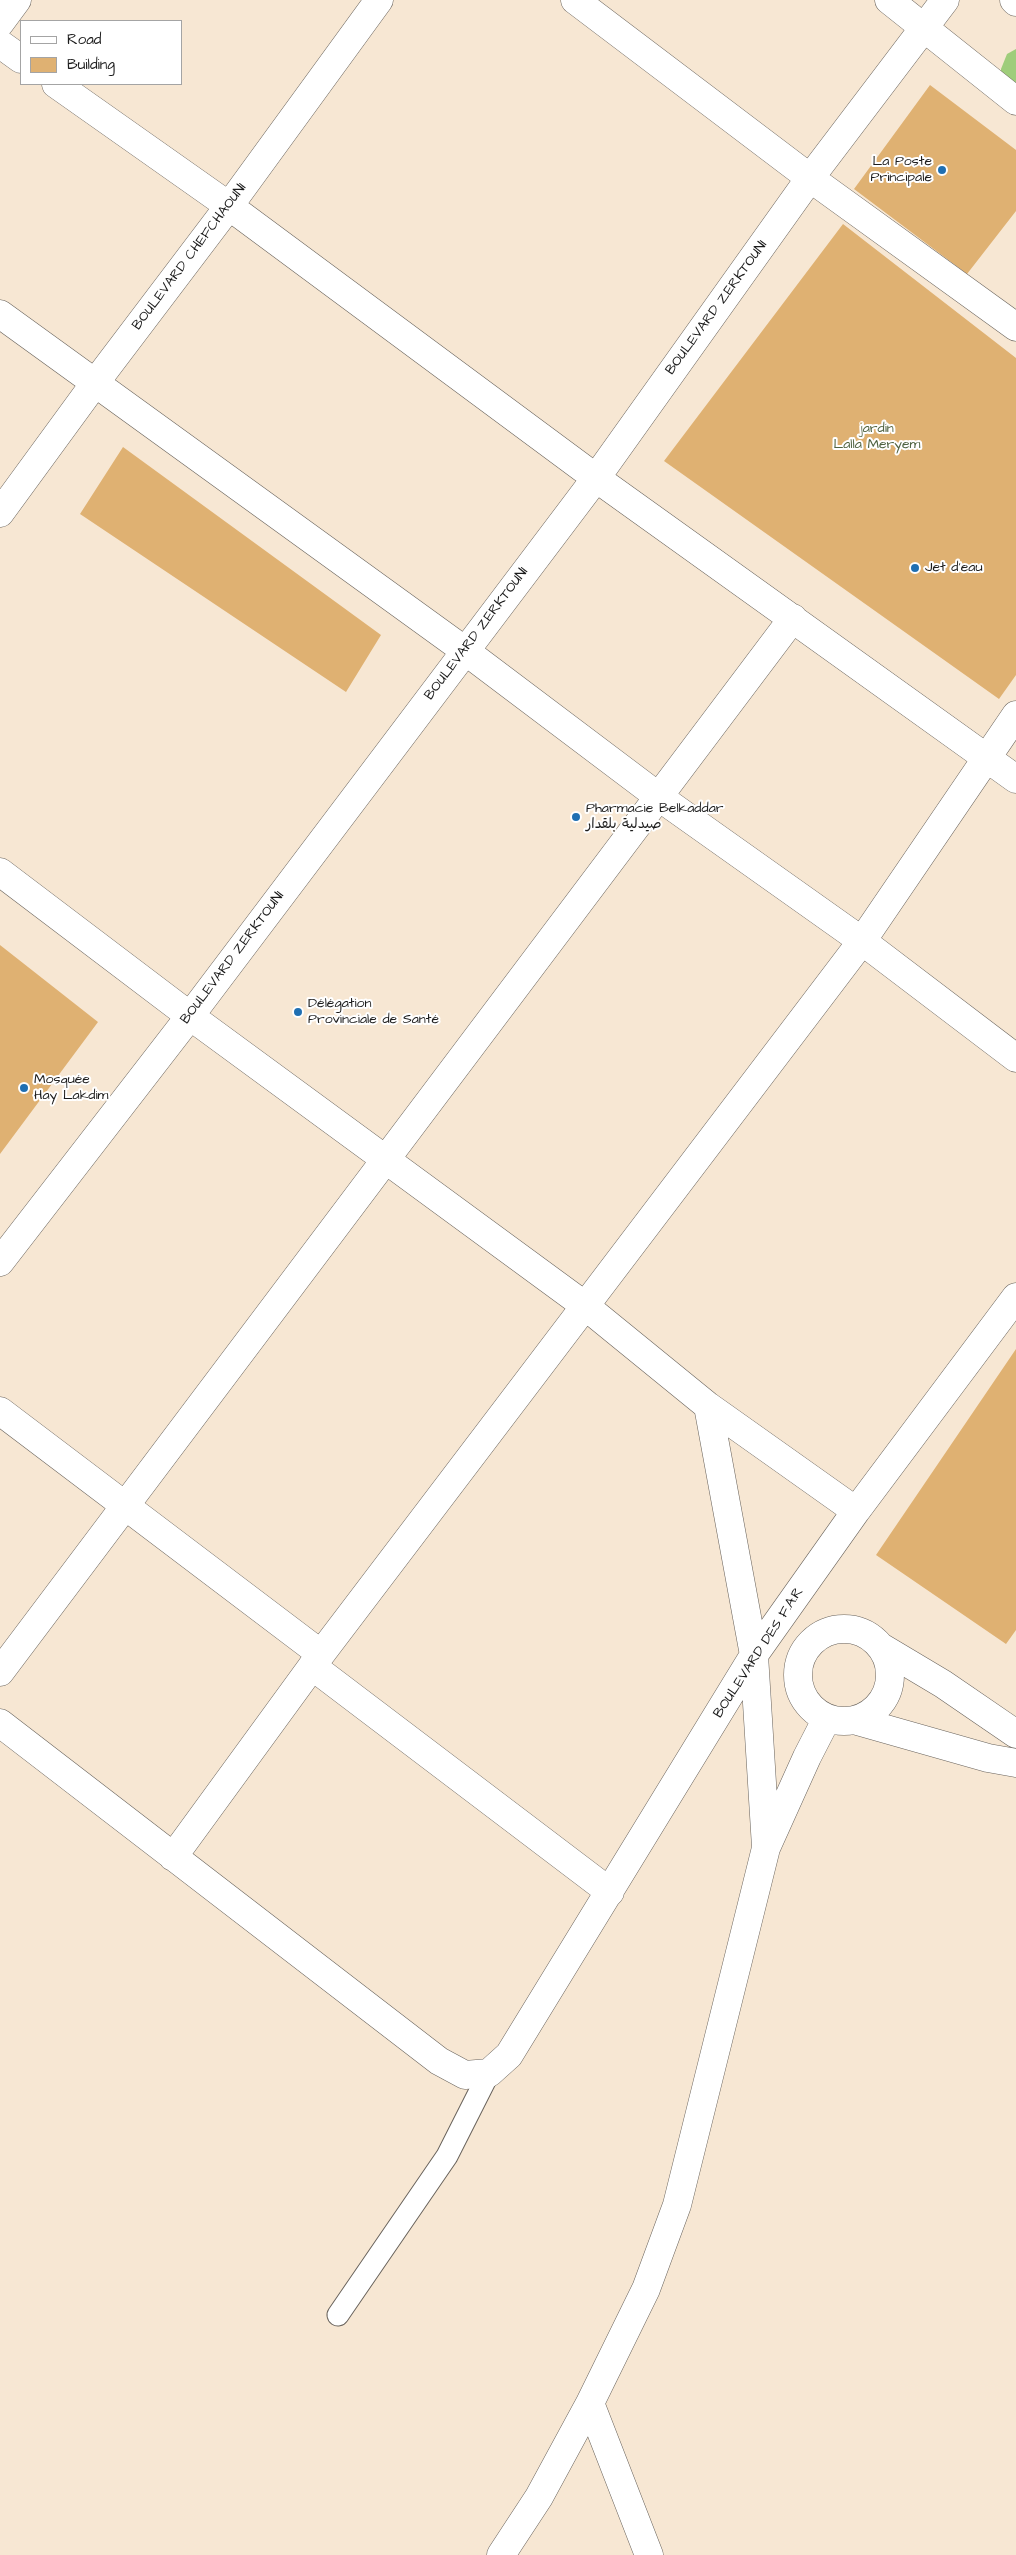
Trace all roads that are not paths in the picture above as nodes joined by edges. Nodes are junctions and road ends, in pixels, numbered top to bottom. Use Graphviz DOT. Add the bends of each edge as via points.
graph roads {
  1 [pos="17,0"];
  2 [pos="380,0"];
  3 [pos="575,0"];
  4 [pos="889,0"];
  5 [pos="945,0"];
  6 [pos="0,23"];
  7 [pos="924,28"];
  8 [pos="0,44"];
  9 [pos="20,58"];
  10 [pos="57,85"];
  11 [pos="1016,101"];
  12 [pos="810,178"];
  13 [pos="230,206"];
  14 [pos="0,314"];
  15 [pos="1016,327"];
  16 [pos="95,382"];
  17 [pos="596,478"];
  18 [pos="0,513"];
  19 [pos="792,618"];
  20 [pos="464,650"];
  21 [pos="1016,715"];
  22 [pos="986,757"];
  23 [pos="1016,779"];
  24 [pos="660,797"];
  25 [pos="0,872"];
  26 [pos="862,940"];
  27 [pos="190,1016"];
  28 [pos="1016,1058"];
  29 [pos="385,1161"];
  30 [pos="0,1262"];
  31 [pos="1016,1297"];
  32 [pos="584,1305"];
  33 [pos="708,1406"];
  34 [pos="0,1411"];
  35 [pos="125,1507"];
  36 [pos="856,1511"];
  37 [pos="786,1610"];
  38 [pos="882,1647"];
  39 [pos="806,1649"];
  40 [pos="754,1655"];
  41 [pos="317,1660"];
  42 [pos="0,1672"];
  43 [pos="841,1719"];
  44 [pos="0,1723"];
  45 [pos="1016,1734"];
  46 [pos="1016,1763"];
  47 [pos="766,1848"];
  48 [pos="173,1857"];
  49 [pos="610,1892"];
  50 [pos="489,2073"];
  51 [pos="338,2315"];
  52 [pos="590,2403"];
  53 [pos="501,2555"];
  54 [pos="649,2555"];
  1 -- 6 [label="street"];
  2 -- 13 [label="street, BOULEVARD CHEFCHAOUNI"];
  3 -- 12 [label="street"];
  4 -- 7 [label="street"];
  5 -- 7 [label="street, BOULEVARD ZERKTOUNI"];
  7 -- 11 [label="street"];
  7 -- 12 [label="street, BOULEVARD ZERKTOUNI"];
  8 -- 9 [label="street"];
  10 -- 13 [label="street"];
  12 -- 15 [label="street"];
  12 -- 17 [label="street, BOULEVARD ZERKTOUNI"];
  13 -- 16 [label="street, BOULEVARD CHEFCHAOUNI"];
  13 -- 17 [label="street"];
  14 -- 16 [label="street"];
  16 -- 18 [label="street, BOULEVARD CHEFCHAOUNI"];
  16 -- 20 [label="street"];
  17 -- 19 [label="street"];
  17 -- 20 [label="street, BOULEVARD ZERKTOUNI"];
  19 -- 22 [label="street"];
  19 -- 24 [label="street"];
  20 -- 24 [label="street"];
  20 -- 27 [label="street, BOULEVARD ZERKTOUNI"];
  21 -- 22 [label="street"];
  22 -- 23 [label="street"];
  22 -- 26 [label="street"];
  24 -- 26 [label="street"];
  24 -- 29 [label="street"];
  25 -- 27 [label="street"];
  26 -- 28 [label="street"];
  26 -- 32 [label="street" via="634,1244"];
  27 -- 29 [label="street"];
  27 -- 30 [label="street, BOULEVARD ZERKTOUNI"];
  29 -- 32 [label="street"];
  29 -- 35 [label="street"];
  31 -- 36 [label="street, BOULEVARD DES F.A.R"];
  32 -- 33 [label="street"];
  32 -- 41 [label="street"];
  33 -- 36 [label="street"];
  33 -- 40 [label="street"];
  34 -- 35 [label="street"];
  35 -- 41 [label="street"];
  35 -- 42 [label="street"];
  36 -- 37 [label="street, BOULEVARD DES F.A.R"];
  37 -- 39 [label="street"];
  37 -- 40 [label="street, BOULEVARD DES F.A.R"];
  38 -- 39 [label="street" via="868,1636 852,1630 835,1630 819,1637"];
  38 -- 43 [label="street" via="889,1663 890,1681 884,1699 871,1713"];
  38 -- 45 [label="street" via="944,1684"];
  39 -- 43 [label="street" via="799,1664 798,1680 803,1697 813,1710"];
  40 -- 47 [label="street"];
  40 -- 49 [label="street, BOULEVARD DES F.A.R"];
  41 -- 48 [label="street"];
  41 -- 49 [label="street"];
  43 -- 46 [label="street"];
  43 -- 47 [label="street" via="807,1757"];
  44 -- 48 [label="street"];
  47 -- 52 [label="street" via="677,2205 646,2289"];
  48 -- 50 [label="street" via="439,2062 466,2075"];
  49 -- 50 [label="street, BOULEVARD DES F.A.R" via="509,2055"];
  50 -- 51 [label="lane" via="447,2156"];
  52 -- 53 [label="street" via="539,2497"];
  52 -- 54 [label="street"];
}
